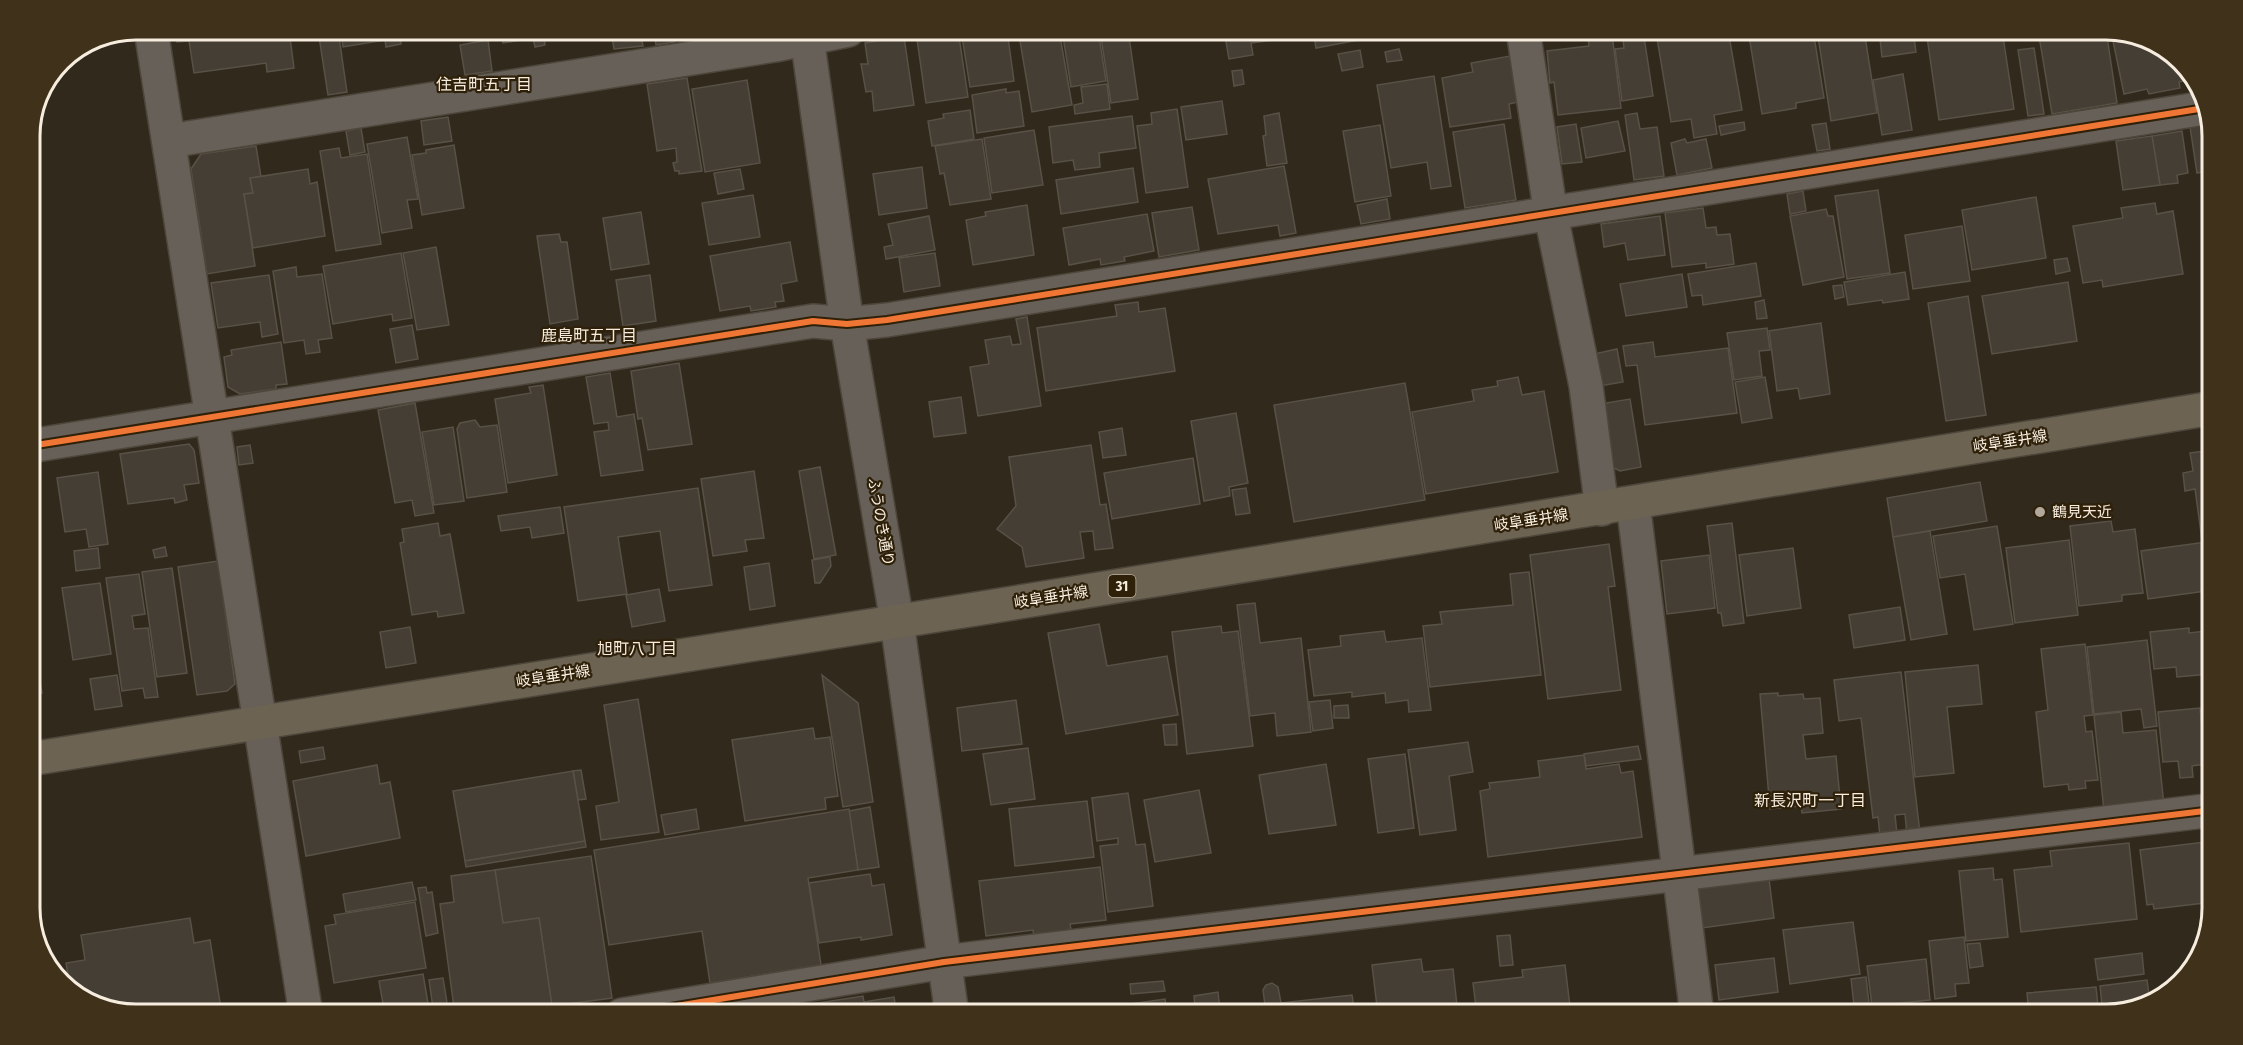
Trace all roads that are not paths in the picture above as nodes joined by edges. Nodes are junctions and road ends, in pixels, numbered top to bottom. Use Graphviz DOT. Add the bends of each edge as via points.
graph roads {
  1 [pos="153,40"];
  2 [pos="777,40"];
  3 [pos="808,40"];
  4 [pos="1525,40"];
  5 [pos="2198,109"];
  6 [pos="169,141"];
  7 [pos="1551,215"];
  8 [pos="847,324"];
  9 [pos="2202,410"];
  10 [pos="210,419"];
  11 [pos="41,444"];
  12 [pos="1617,506"];
  13 [pos="897,622"];
  14 [pos="260,723"];
  15 [pos="41,757"];
  16 [pos="2202,811"];
  17 [pos="1680,874"];
  18 [pos="944,962"];
  19 [pos="304,1004"];
  20 [pos="689,1004"];
  21 [pos="950,1004"];
  22 [pos="1696,1004"];
  1 -- 6 [label="street"];
  2 -- 6 [label="street"];
  3 -- 8 [label="street, ふうのき通り"];
  4 -- 7 [label="street"];
  5 -- 7 [label="street"];
  6 -- 10 [label="street"];
  7 -- 8 [label="street"];
  7 -- 12 [label="street" via="1586,386"];
  8 -- 10 [label="street" via="813,321"];
  8 -- 13 [label="street, ふうのき通り"];
  9 -- 12 [label="main road, 岐阜垂井線 / 31"];
  10 -- 11 [label="street"];
  10 -- 14 [label="street"];
  12 -- 13 [label="main road, 岐阜垂井線 / 31"];
  12 -- 17 [label="street"];
  13 -- 14 [label="main road, 岐阜垂井線 / 31"];
  13 -- 18 [label="street, ふうのき通り"];
  14 -- 15 [label="main road, 岐阜垂井線 / 31"];
  14 -- 19 [label="street"];
  16 -- 17 [label="street"];
  17 -- 18 [label="street"];
  17 -- 22 [label="street"];
  18 -- 20 [label="street"];
  18 -- 21 [label="street, ふうのき通り"];
}
